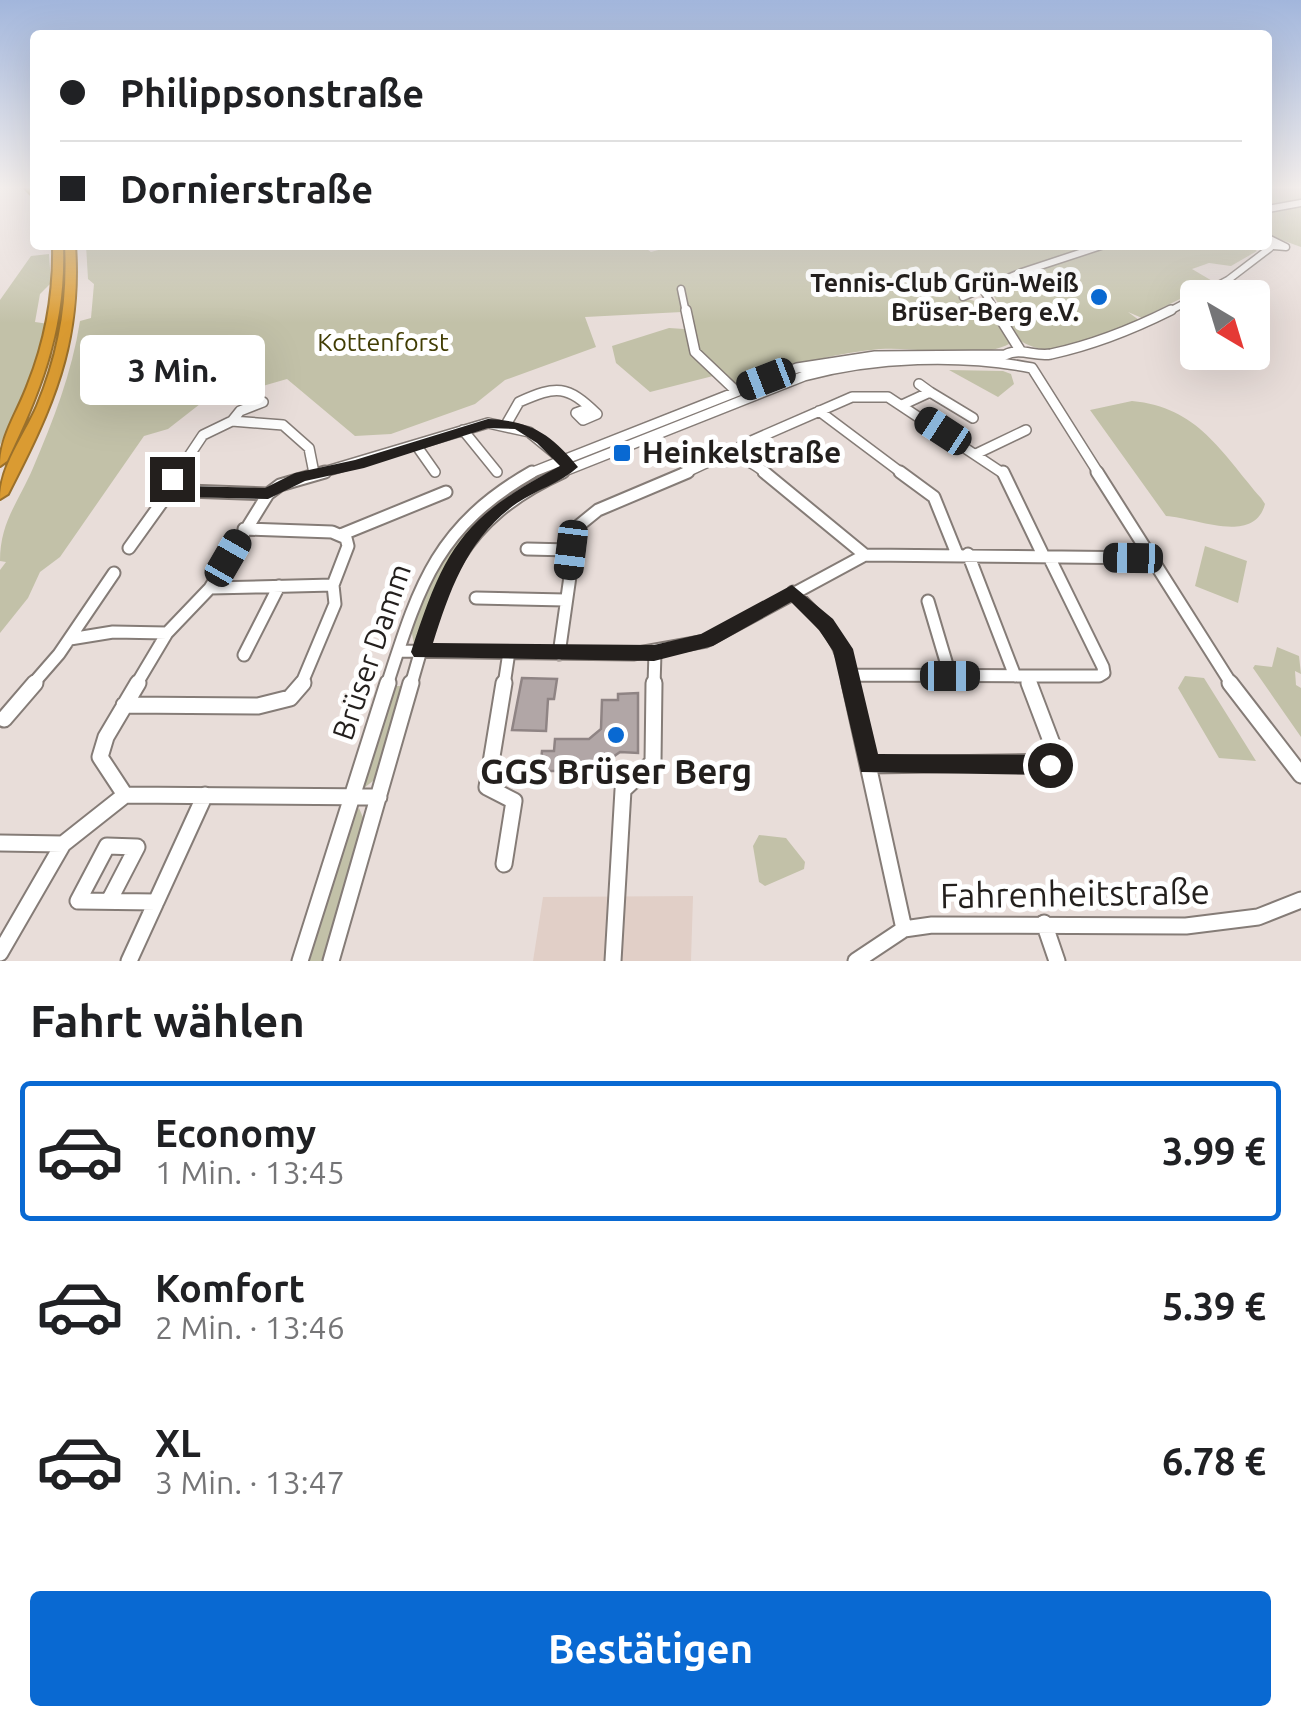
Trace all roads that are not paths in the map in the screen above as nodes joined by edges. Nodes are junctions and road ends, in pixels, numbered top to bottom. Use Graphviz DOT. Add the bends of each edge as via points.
graph roads {
  1 [pos="1272,240"];
  2 [pos="1272,246"];
  3 [pos="58,250"];
  4 [pos="70,250"];
  5 [pos="1089,250"];
  6 [pos="1262,250"];
  7 [pos="681,289"];
  8 [pos="984,290"];
  9 [pos="962,298"];
  10 [pos="63,314"];
  11 [pos="1020,350"];
  12 [pos="1038,357"];
  13 [pos="1008,359"];
  14 [pos="1032,368"];
  15 [pos="919,384"];
  16 [pos="736,391"];
  17 [pos="930,392"];
  18 [pos="263,402"];
  19 [pos="902,405"];
  20 [pos="590,408"];
  21 [pos="819,412"];
  22 [pos="973,418"];
  23 [pos="232,422"];
  24 [pos="507,423"];
  25 [pos="463,430"];
  26 [pos="1026,430"];
  27 [pos="416,445"];
  28 [pos="735,454"];
  29 [pos="978,454"];
  30 [pos="0,461"];
  31 [pos="566,462"];
  32 [pos="435,472"];
  33 [pos="497,472"];
  34 [pos="314,473"];
  35 [pos="172,488"];
  36 [pos="446,492"];
  37 [pos="0,494"];
  38 [pos="268,494"];
  39 [pos="244,530"];
  40 [pos="343,534"];
  41 [pos="129,548"];
  42 [pos="527,549"];
  43 [pos="571,550"];
  44 [pos="962,554"];
  45 [pos="865,556"];
  46 [pos="1046,557"];
  47 [pos="1152,558"];
  48 [pos="114,572"];
  49 [pos="333,585"];
  50 [pos="279,586"];
  51 [pos="210,588"];
  52 [pos="792,592"];
  53 [pos="476,598"];
  54 [pos="565,600"];
  55 [pos="928,601"];
  56 [pos="166,632"];
  57 [pos="70,638"];
  58 [pos="398,650"];
  59 [pos="421,652"];
  60 [pos="509,652"];
  61 [pos="654,653"];
  62 [pos="560,654"];
  63 [pos="244,656"];
  64 [pos="851,675"];
  65 [pos="950,676"];
  66 [pos="1020,676"];
  67 [pos="124,706"];
  68 [pos="4,720"];
  69 [pos="870,764"];
  70 [pos="1301,775"];
  71 [pos="205,795"];
  72 [pos="125,796"];
  73 [pos="352,796"];
  74 [pos="378,796"];
  75 [pos="0,844"];
  76 [pos="63,844"];
  77 [pos="504,864"];
  78 [pos="1301,900"];
  79 [pos="109,901"];
  80 [pos="156,902"];
  81 [pos="1044,923"];
  82 [pos="904,929"];
  83 [pos="0,953"];
  84 [pos="129,961"];
  85 [pos="300,961"];
  86 [pos="331,961"];
  87 [pos="613,961"];
  88 [pos="856,961"];
  89 [pos="1057,961"];
  1 -- 2 [label="street" via="1286,245"];
  3 -- 10 [label="highway"];
  4 -- 10 [label="highway" via="73,292"];
  5 -- 8 [label="street"];
  6 -- 12 [label="street" via="1252,266 1111,338"];
  7 -- 16 [label="street" via="695,352"];
  8 -- 9 [label="street"];
  8 -- 11 [label="street"];
  10 -- 30 [label="highway"];
  10 -- 37 [label="highway" via="42,412"];
  11 -- 12 [label="street"];
  11 -- 13 [label="street, Brüser Damm"];
  12 -- 14 [label="street" via="1040,365"];
  13 -- 14 [label="street, Brüser Damm"];
  13 -- 16 [label="street, Brüser Damm" via="830,359"];
  13 -- 31 [label="street, Brüser Damm" via="837,366"];
  14 -- 47 [label="street"];
  15 -- 17 [label="street"];
  16 -- 31 [label="street, Brüser Damm"];
  17 -- 19 [label="street"];
  17 -- 22 [label="street"];
  18 -- 23 [label="street"];
  19 -- 21 [label="street" via="862,394"];
  19 -- 29 [label="street"];
  20 -- 24 [label="street" via="558,389 520,402"];
  21 -- 28 [label="street"];
  21 -- 44 [label="street" via="934,497"];
  23 -- 34 [label="street" via="282,426 309,448"];
  23 -- 35 [label="street" via="203,435"];
  24 -- 25 [label="street"];
  24 -- 31 [label="street" via="532,432"];
  25 -- 27 [label="street"];
  25 -- 33 [label="street"];
  26 -- 29 [label="street"];
  27 -- 32 [label="street"];
  27 -- 34 [label="street"];
  28 -- 43 [label="street" via="598,510 578,527"];
  28 -- 45 [label="street"];
  29 -- 46 [label="street" via="1003,471"];
  31 -- 58 [label="street, Brüser Damm" via="498,490 452,534 422,581"];
  31 -- 59 [label="street, Brüser Damm" via="475,531 443,581"];
  34 -- 38 [label="street"];
  35 -- 38 [label="street"];
  35 -- 41 [label="street"];
  36 -- 40 [label="street"];
  38 -- 39 [label="street"];
  39 -- 40 [label="street"];
  39 -- 51 [label="street"];
  40 -- 49 [label="street" via="348,546"];
  42 -- 43 [label="street"];
  43 -- 54 [label="street"];
  44 -- 45 [label="street"];
  44 -- 46 [label="street"];
  44 -- 66 [label="street"];
  45 -- 52 [label="street"];
  46 -- 47 [label="street"];
  46 -- 66 [label="street" via="1104,673"];
  47 -- 70 [label="street" via="1241,700"];
  48 -- 57 [label="street"];
  49 -- 50 [label="street"];
  49 -- 67 [label="street" via="335,604 305,680 282,702"];
  50 -- 51 [label="street"];
  50 -- 63 [label="street"];
  51 -- 56 [label="street"];
  52 -- 61 [label="street" via="706,641"];
  52 -- 64 [label="street" via="826,625"];
  53 -- 54 [label="street"];
  54 -- 62 [label="street"];
  55 -- 65 [label="street"];
  56 -- 57 [label="street"];
  56 -- 67 [label="street"];
  57 -- 68 [label="street"];
  58 -- 59 [label="street"];
  58 -- 73 [label="street, Brüser Damm"];
  59 -- 60 [label="street"];
  59 -- 74 [label="street, Brüser Damm"];
  60 -- 62 [label="street"];
  60 -- 77 [label="street" via="487,787 514,800"];
  61 -- 62 [label="street"];
  61 -- 87 [label="street" via="653,762 623,790"];
  64 -- 65 [label="street"];
  64 -- 69 [label="street"];
  65 -- 66 [label="street"];
  66 -- 69 [label="street" via="1059,762"];
  67 -- 72 [label="street" via="100,757"];
  69 -- 82 [label="street"];
  71 -- 72 [label="street"];
  71 -- 73 [label="street"];
  71 -- 80 [label="street"];
  72 -- 76 [label="street"];
  73 -- 74 [label="street"];
  73 -- 85 [label="street, Brüser Damm"];
  74 -- 86 [label="street, Brüser Damm"];
  75 -- 76 [label="street"];
  76 -- 83 [label="street"];
  78 -- 81 [label="street, Fahrenheitstraße" via="1226,923"];
  79 -- 80 [label="street"];
  80 -- 84 [label="street"];
  81 -- 82 [label="street, Fahrenheitstraße"];
  81 -- 89 [label="street"];
  82 -- 88 [label="street, Fahrenheitstraße"];
}
